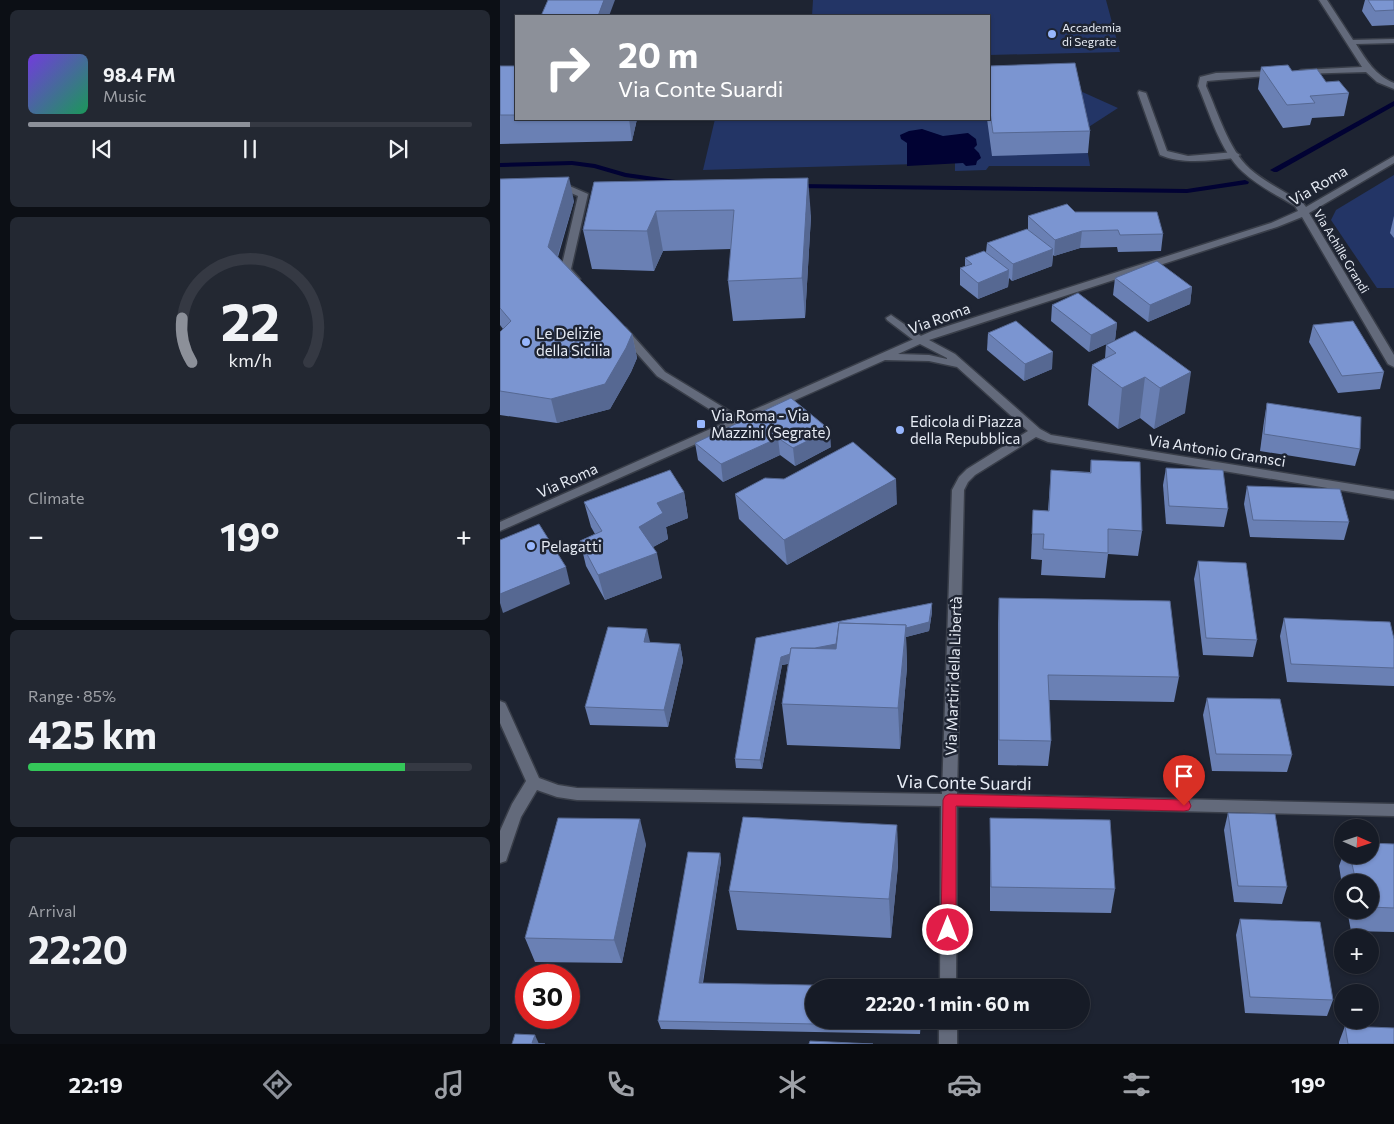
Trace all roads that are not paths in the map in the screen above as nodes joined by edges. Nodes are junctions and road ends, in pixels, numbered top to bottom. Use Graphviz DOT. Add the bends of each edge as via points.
graph roads {
  1 [pos="1323,0"];
  2 [pos="1394,41"];
  3 [pos="1350,42"];
  4 [pos="1368,70"];
  5 [pos="1394,86"];
  6 [pos="1142,93"];
  7 [pos="1235,155"];
  8 [pos="1394,159"];
  9 [pos="544,184"];
  10 [pos="1304,212"];
  11 [pos="580,284"];
  12 [pos="891,318"];
  13 [pos="613,320"];
  14 [pos="920,340"];
  15 [pos="882,357"];
  16 [pos="1394,364"];
  17 [pos="962,365"];
  18 [pos="736,421"];
  19 [pos="1036,432"];
  20 [pos="1394,495"];
  21 [pos="500,526"];
  22 [pos="500,707"];
  23 [pos="534,782"];
  24 [pos="949,800"];
  25 [pos="1394,810"];
  26 [pos="500,856"];
  27 [pos="948,979"];
  28 [pos="948,1029"];
  29 [pos="948,1044"];
  1 -- 3 [label="street"];
  2 -- 3 [label="street"];
  3 -- 4 [label="street"];
  4 -- 5 [label="street"];
  4 -- 7 [label="street, Via Achille Grandi" via="1203,79 1202,86"];
  6 -- 7 [label="street" via="1163,153 1169,157"];
  7 -- 10 [label="street, Via Achille Grandi" via="1242,167 1299,204"];
  8 -- 10 [label="street, Via Roma"];
  9 -- 11 [label="street" via="564,185 583,194 566,269"];
  10 -- 14 [label="street, Via Roma" via="1274,225"];
  10 -- 16 [label="street, Via Achille Grandi"];
  12 -- 14 [label="street"];
  13 -- 18 [label="street" via="661,374"];
  14 -- 15 [label="street, Via Roma"];
  14 -- 17 [label="street"];
  15 -- 17 [label="street" via="929,358"];
  15 -- 18 [label="street, Via Roma"];
  17 -- 19 [label="street"];
  18 -- 21 [label="street, Via Roma"];
  19 -- 20 [label="street, Via Antonio Gramsci" via="1061,441"];
  19 -- 24 [label="street, Via Martiri della Libertà" via="971,472 960,485"];
  22 -- 23 [label="street"];
  23 -- 24 [label="street, Via Conte Suardi" via="577,794"];
  23 -- 26 [label="street" via="508,826"];
  24 -- 25 [label="street, Via Conte Suardi"];
  24 -- 27 [label="street, Via Martiri della Libertà"];
  28 -- 29 [label="street"];
}
